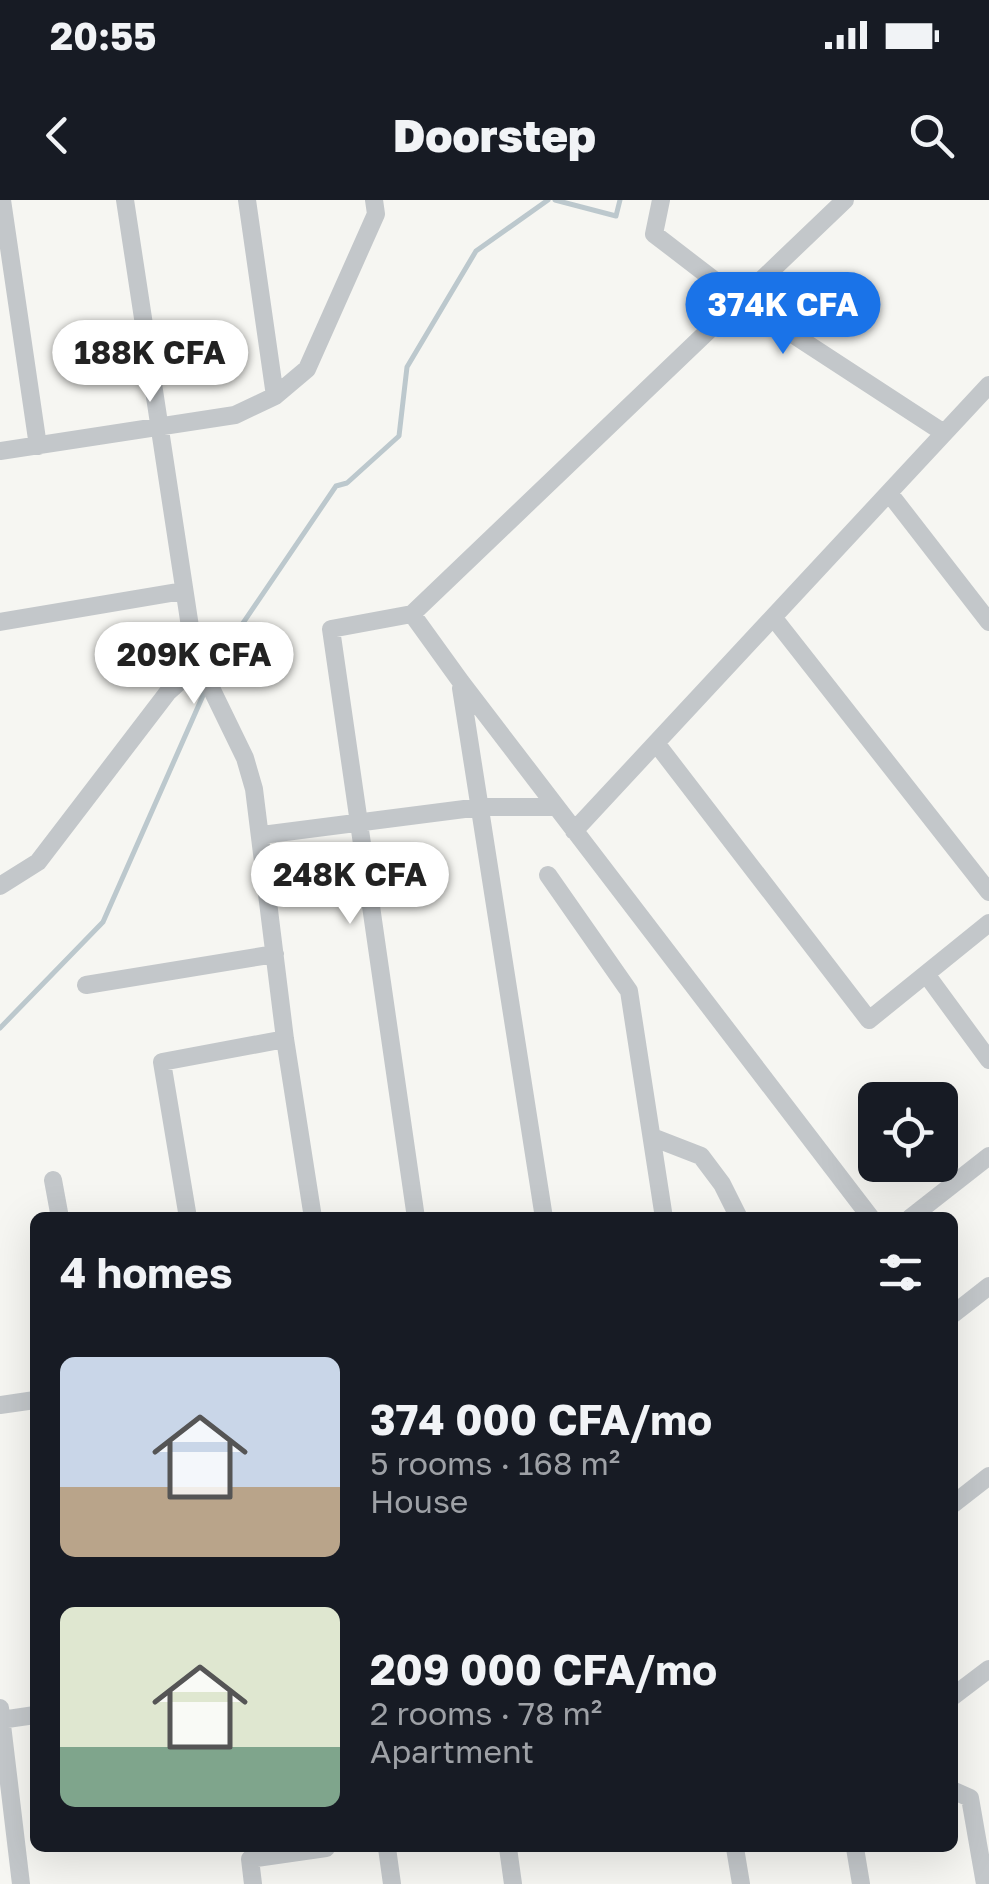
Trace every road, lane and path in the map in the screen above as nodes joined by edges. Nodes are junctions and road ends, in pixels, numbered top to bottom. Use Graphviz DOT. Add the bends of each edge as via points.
graph roads {
  1 [pos="2,200"];
  2 [pos="125,200"];
  3 [pos="247,200"];
  4 [pos="374,200"];
  5 [pos="662,200"];
  6 [pos="845,200"];
  7 [pos="7,284"];
  8 [pos="740,300"];
  9 [pos="989,385"];
  10 [pos="275,396"];
  11 [pos="159,428"];
  12 [pos="944,434"];
  13 [pos="38,446"];
  14 [pos="0,451"];
  15 [pos="889,493"];
  16 [pos="183,591"];
  17 [pos="412,614"];
  18 [pos="773,617"];
  19 [pos="0,622"];
  20 [pos="989,622"];
  21 [pos="201,669"];
  22 [pos="460,682"];
  23 [pos="656,743"];
  24 [pos="480,807"];
  25 [pos="556,807"];
  26 [pos="359,824"];
  27 [pos="574,831"];
  28 [pos="262,835"];
  29 [pos="548,875"];
  30 [pos="0,886"];
  31 [pos="989,892"];
  32 [pos="989,923"];
  33 [pos="275,954"];
  34 [pos="926,974"];
  35 [pos="86,985"];
  36 [pos="285,1038"];
  37 [pos="989,1060"];
  38 [pos="652,1137"];
  39 [pos="989,1156"];
  40 [pos="53,1180"];
  41 [pos="59,1212"];
  42 [pos="187,1212"];
  43 [pos="312,1212"];
  44 [pos="415,1212"];
  45 [pos="543,1212"];
  46 [pos="663,1212"];
  47 [pos="736,1212"];
  48 [pos="866,1212"];
  49 [pos="918,1212"];
  50 [pos="989,1286"];
  51 [pos="958,1310"];
  52 [pos="30,1401"];
  53 [pos="0,1405"];
  54 [pos="989,1476"];
  55 [pos="958,1500"];
  56 [pos="989,1669"];
  57 [pos="958,1693"];
  58 [pos="30,1714"];
  59 [pos="1,1716"];
  60 [pos="980,1797"];
  61 [pos="298,1852"];
  62 [pos="388,1852"];
  63 [pos="509,1852"];
  64 [pos="736,1852"];
  65 [pos="857,1852"];
  66 [pos="21,1884"];
  67 [pos="253,1884"];
  68 [pos="392,1884"];
  69 [pos="514,1884"];
  70 [pos="741,1884"];
  71 [pos="861,1884"];
  72 [pos="985,1884"];
  1 -- 7 [label="street"];
  2 -- 11 [label="street"];
  3 -- 10 [label="street"];
  4 -- 10 [label="street" via="376,214 307,369"];
  5 -- 8 [label="street" via="654,234"];
  6 -- 8 [label="street"];
  7 -- 13 [label="street"];
  8 -- 12 [label="street"];
  8 -- 17 [label="street"];
  9 -- 12 [label="street"];
  10 -- 11 [label="street" via="236,415"];
  11 -- 13 [label="street"];
  11 -- 16 [label="street"];
  12 -- 15 [label="street"];
  13 -- 14 [label="street"];
  15 -- 18 [label="street"];
  15 -- 20 [label="street"];
  16 -- 19 [label="street"];
  16 -- 21 [label="street"];
  17 -- 22 [label="street"];
  17 -- 26 [label="street" via="331,629"];
  18 -- 23 [label="street"];
  18 -- 31 [label="street"];
  21 -- 28 [label="street" via="249,773"];
  21 -- 30 [label="street" via="168,692 38,862"];
  22 -- 24 [label="street"];
  22 -- 25 [label="street"];
  23 -- 27 [label="street"];
  23 -- 34 [label="street" via="869,1020"];
  24 -- 25 [label="street"];
  24 -- 26 [label="street"];
  24 -- 45 [label="street"];
  25 -- 27 [label="street"];
  26 -- 28 [label="street"];
  26 -- 44 [label="street"];
  27 -- 48 [label="street"];
  28 -- 33 [label="street"];
  29 -- 38 [label="street" via="629,991"];
  32 -- 34 [label="street"];
  33 -- 35 [label="street"];
  33 -- 36 [label="street"];
  34 -- 37 [label="street"];
  36 -- 42 [label="street" via="162,1062"];
  36 -- 43 [label="street"];
  38 -- 46 [label="street"];
  38 -- 47 [label="street" via="701,1156"];
  39 -- 49 [label="street"];
  40 -- 41 [label="street"];
  50 -- 51 [label="street"];
  52 -- 53 [label="street"];
  54 -- 55 [label="street"];
  56 -- 57 [label="street"];
  58 -- 59 [label="street"];
  59 -- 66 [label="street"];
  60 -- 72 [label="street"];
  61 -- 67 [label="street" via="250,1859"];
  62 -- 68 [label="street"];
  63 -- 69 [label="street"];
  64 -- 70 [label="street"];
  65 -- 71 [label="street"];
}
